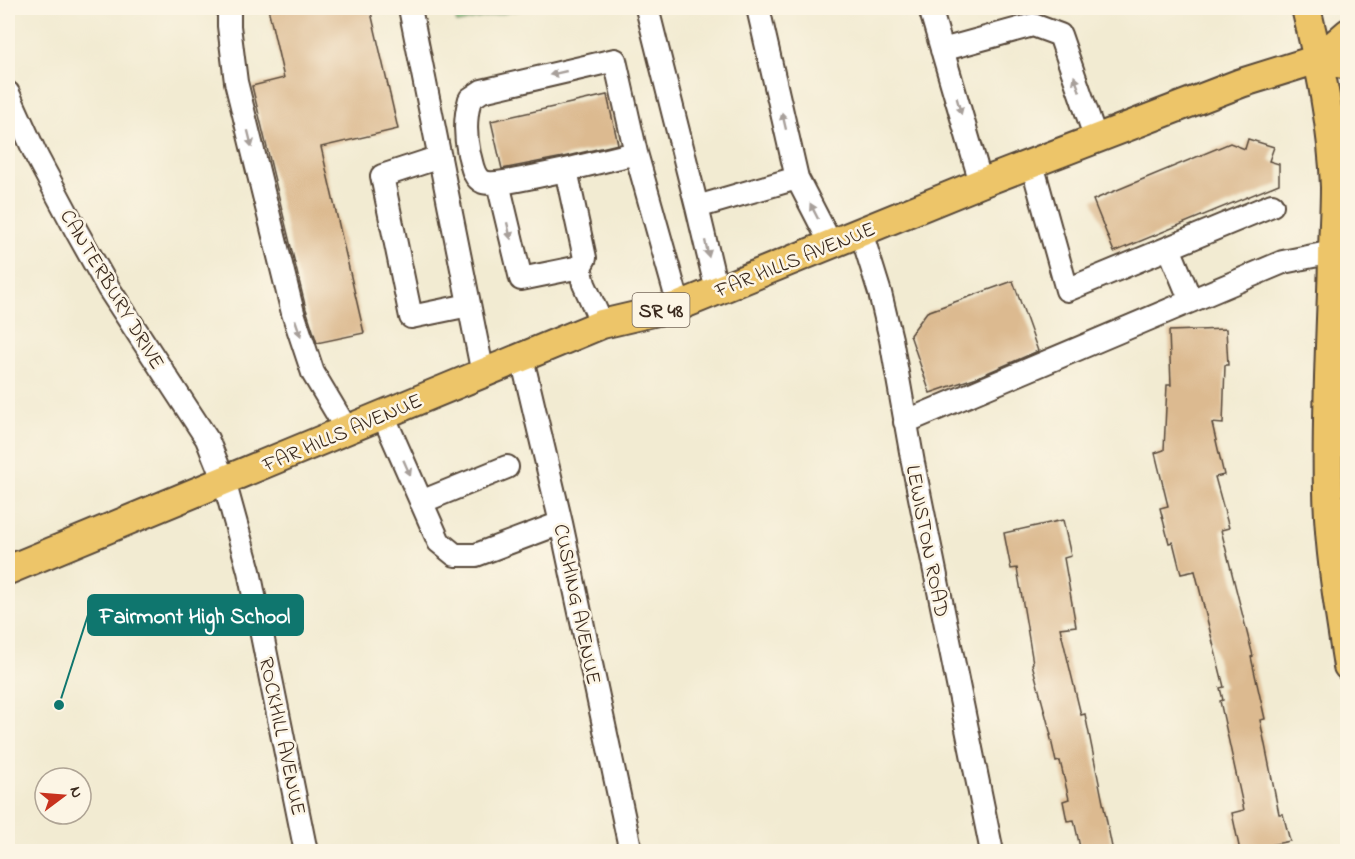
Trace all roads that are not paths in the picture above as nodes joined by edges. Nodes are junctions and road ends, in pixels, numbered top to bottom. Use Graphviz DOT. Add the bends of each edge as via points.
graph roads {
  1 [pos="229,8"];
  2 [pos="410,8"];
  3 [pos="647,8"];
  4 [pos="758,8"];
  5 [pos="930,8"];
  6 [pos="1306,8"];
  7 [pos="1347,33"];
  8 [pos="942,50"];
  9 [pos="1318,58"];
  10 [pos="1347,65"];
  11 [pos="8,93"];
  12 [pos="1096,139"];
  13 [pos="1347,139"];
  14 [pos="636,153"];
  15 [pos="440,157"];
  16 [pos="1032,164"];
  17 [pos="566,170"];
  18 [pos="797,178"];
  19 [pos="498,183"];
  20 [pos="981,183"];
  21 [pos="1335,187"];
  22 [pos="1272,205"];
  23 [pos="697,207"];
  24 [pos="861,232"];
  25 [pos="831,244"];
  26 [pos="1169,248"];
  27 [pos="1333,252"];
  28 [pos="580,267"];
  29 [pos="717,291"];
  30 [pos="1191,301"];
  31 [pos="469,305"];
  32 [pos="679,306"];
  33 [pos="602,324"];
  34 [pos="1339,350"];
  35 [pos="522,358"];
  36 [pos="483,374"];
  37 [pos="383,415"];
  38 [pos="906,422"];
  39 [pos="347,430"];
  40 [pos="1338,445"];
  41 [pos="507,467"];
  42 [pos="224,481"];
  43 [pos="421,502"];
  44 [pos="561,524"];
  45 [pos="8,570"];
  46 [pos="1347,666"];
  47 [pos="306,852"];
  48 [pos="631,852"];
  49 [pos="992,852"];
  1 -- 39 [label="street, one-way" via="236,82 293,313 313,373"];
  2 -- 15 [label="street"];
  3 -- 23 [label="street"];
  18 -- 4 [label="street, one-way"];
  5 -- 8 [label="street"];
  6 -- 9 [label="main road"];
  7 -- 9 [label="main road, FAR HILLS AVENUE / SR 48"];
  12 -- 8 [label="street, one-way" via="1060,35 1033,26"];
  8 -- 20 [label="street, one-way"];
  9 -- 10 [label="main road"];
  9 -- 12 [label="main road, FAR HILLS AVENUE / SR 48"];
  9 -- 21 [label="main road"];
  11 -- 42 [label="street, CANTERBURY DRIVE" via="109,289 207,439"];
  12 -- 16 [label="main road, FAR HILLS AVENUE / SR 48"];
  13 -- 21 [label="main road"];
  14 -- 17 [label="street"];
  14 -- 19 [label="street, one-way" via="615,60 482,91 470,99 466,141 474,174 483,182"];
  14 -- 32 [label="street"];
  15 -- 31 [label="street"];
  15 -- 31 [label="street" via="382,176 411,317"];
  16 -- 20 [label="main road, FAR HILLS AVENUE / SR 48"];
  16 -- 26 [label="street" via="1067,290"];
  17 -- 19 [label="street"];
  17 -- 28 [label="street" via="585,258"];
  18 -- 23 [label="street"];
  25 -- 18 [label="street, one-way"];
  19 -- 28 [label="street, one-way" via="521,279"];
  20 -- 24 [label="main road, FAR HILLS AVENUE / SR 48"];
  21 -- 27 [label="main road"];
  22 -- 26 [label="street"];
  23 -- 29 [label="street, one-way"];
  24 -- 25 [label="main road, FAR HILLS AVENUE / SR 48"];
  24 -- 38 [label="street, LEWISTON ROAD" via="880,292"];
  25 -- 29 [label="main road, FAR HILLS AVENUE / SR 48"];
  26 -- 30 [label="street"];
  27 -- 30 [label="street" via="1283,262"];
  27 -- 34 [label="main road"];
  28 -- 33 [label="street"];
  29 -- 32 [label="main road, FAR HILLS AVENUE / SR 48"];
  30 -- 38 [label="street"];
  31 -- 36 [label="street"];
  32 -- 33 [label="main road, FAR HILLS AVENUE / SR 48"];
  33 -- 35 [label="main road, FAR HILLS AVENUE / SR 48"];
  34 -- 40 [label="main road" via="1328,395"];
  35 -- 36 [label="main road, FAR HILLS AVENUE / SR 48"];
  35 -- 44 [label="street, CUSHING AVENUE"];
  36 -- 37 [label="main road, FAR HILLS AVENUE / SR 48"];
  37 -- 39 [label="main road, FAR HILLS AVENUE / SR 48"];
  37 -- 43 [label="street, one-way"];
  38 -- 49 [label="street, LEWISTON ROAD"];
  39 -- 42 [label="main road, FAR HILLS AVENUE / SR 48"];
  40 -- 46 [label="main road" via="1330,546"];
  41 -- 43 [label="street"];
  42 -- 45 [label="main road, FAR HILLS AVENUE / SR 48"];
  42 -- 47 [label="street, ROCKHILL AVENUE" via="249,571"];
  43 -- 44 [label="street" via="439,542 455,555 476,555"];
  44 -- 48 [label="street, CUSHING AVENUE"];
}
